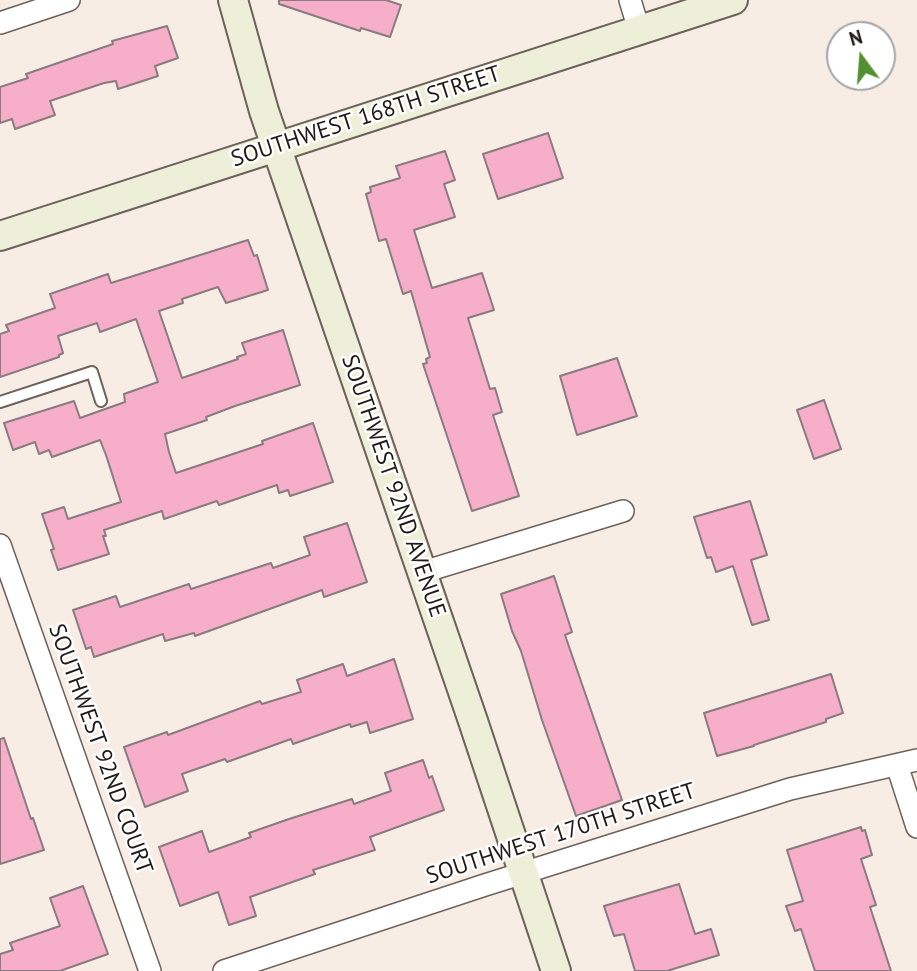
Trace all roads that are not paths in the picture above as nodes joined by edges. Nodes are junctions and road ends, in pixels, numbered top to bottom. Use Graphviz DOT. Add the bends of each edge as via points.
graph roads {
  1 [pos="69,0"];
  2 [pos="233,0"];
  3 [pos="630,0"];
  4 [pos="733,0"];
  5 [pos="0,23"];
  6 [pos="639,30"];
  7 [pos="277,146"];
  8 [pos="0,236"];
  9 [pos="101,401"];
  10 [pos="0,402"];
  11 [pos="623,511"];
  12 [pos="0,545"];
  13 [pos="423,572"];
  14 [pos="907,763"];
  15 [pos="917,827"];
  16 [pos="523,873"];
  17 [pos="150,971"];
  18 [pos="224,971"];
  19 [pos="556,971"];
  1 -- 5 [label="street"];
  2 -- 7 [label="street, SOUTHWEST 92ND AVENUE"];
  3 -- 6 [label="street"];
  4 -- 6 [label="street, SOUTHWEST 168TH STREET"];
  6 -- 7 [label="street, SOUTHWEST 168TH STREET"];
  7 -- 8 [label="street, SOUTHWEST 168TH STREET"];
  7 -- 13 [label="street, SOUTHWEST 92ND AVENUE"];
  9 -- 10 [label="lane" via="92,372"];
  11 -- 13 [label="street"];
  12 -- 17 [label="street, SOUTHWEST 92ND COURT"];
  13 -- 16 [label="street, SOUTHWEST 92ND AVENUE"];
  14 -- 15 [label="street"];
  14 -- 16 [label="street, SOUTHWEST 170TH STREET" via="790,789"];
  16 -- 18 [label="street, SOUTHWEST 170TH STREET"];
  16 -- 19 [label="street, SOUTHWEST 92ND AVENUE"];
}
